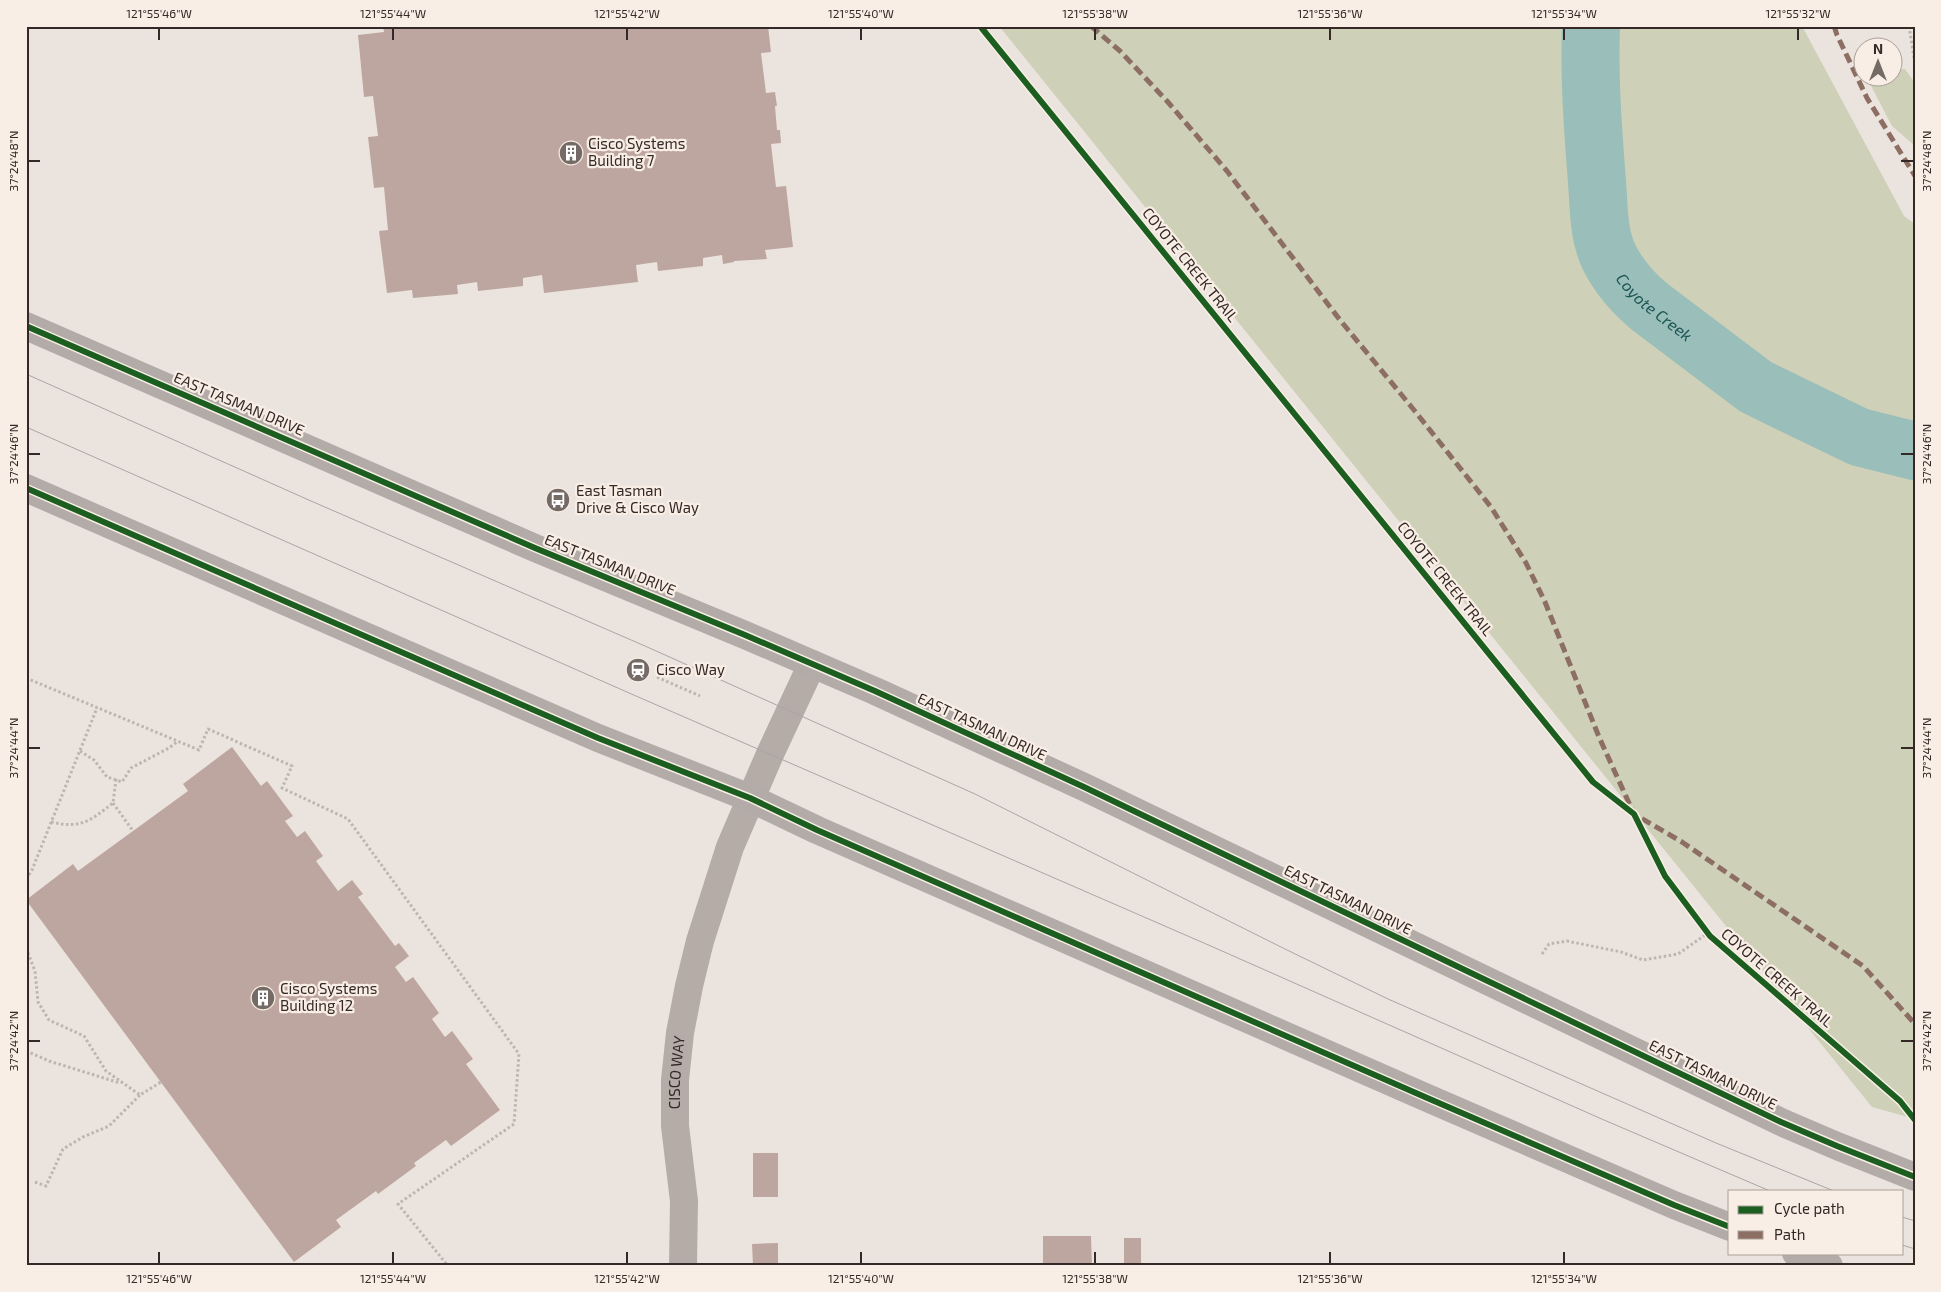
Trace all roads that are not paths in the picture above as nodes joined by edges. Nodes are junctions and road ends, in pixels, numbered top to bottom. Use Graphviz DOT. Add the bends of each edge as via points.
graph roads {
  1 [pos="26,326"];
  2 [pos="26,488"];
  3 [pos="812,664"];
  4 [pos="750,798"];
  5 [pos="1915,1177"];
  6 [pos="1728,1226"];
  7 [pos="1799,1254"];
  8 [pos="683,1266"];
  9 [pos="1829,1266"];
  1 -- 3 [label="main road, EAST TASMAN DRIVE" via="535,548"];
  2 -- 4 [label="main road" via="598,738"];
  3 -- 4 [label="street, CISCO WAY"];
  3 -- 5 [label="main road, EAST TASMAN DRIVE" via="1084,787 1711,1088 1837,1146"];
  4 -- 6 [label="main road" via="1425,1097"];
  4 -- 8 [label="street, CISCO WAY" via="730,846 700,941 680,1034 675,1126 684,1201"];
  7 -- 9 [label="main road"];
}
